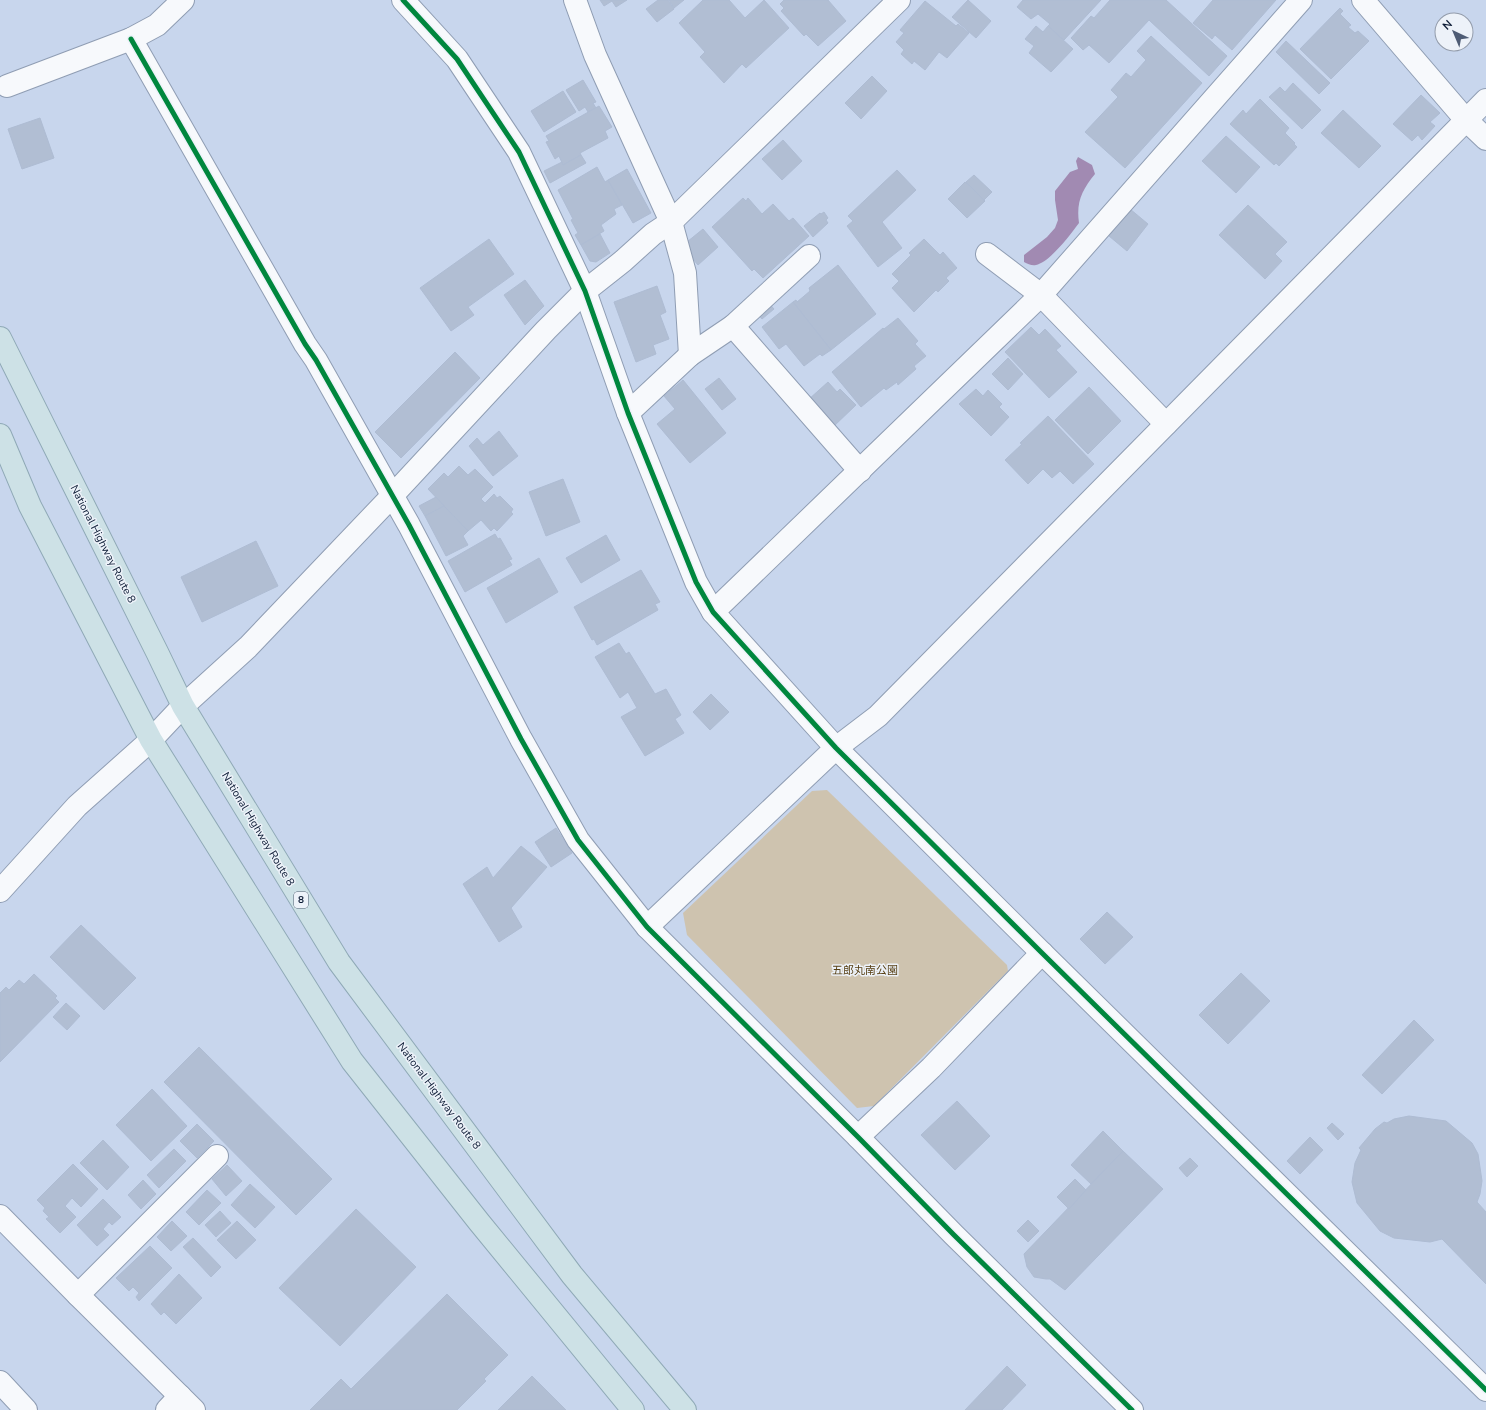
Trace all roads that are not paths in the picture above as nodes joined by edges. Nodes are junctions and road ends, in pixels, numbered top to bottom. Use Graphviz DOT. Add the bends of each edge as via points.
graph roads {
  1 [pos="183,0"];
  2 [pos="403,0"];
  3 [pos="575,0"];
  4 [pos="899,0"];
  5 [pos="1301,0"];
  6 [pos="1363,0"];
  7 [pos="131,39"];
  8 [pos="8,86"];
  9 [pos="1486,100"];
  10 [pos="1466,120"];
  11 [pos="1486,139"];
  12 [pos="671,222"];
  13 [pos="987,254"];
  14 [pos="809,256"];
  15 [pos="585,291"];
  16 [pos="1041,295"];
  17 [pos="733,326"];
  18 [pos="0,338"];
  19 [pos="690,355"];
  20 [pos="628,413"];
  21 [pos="1166,424"];
  22 [pos="0,435"];
  23 [pos="860,471"];
  24 [pos="392,496"];
  25 [pos="713,612"];
  26 [pos="183,706"];
  27 [pos="150,740"];
  28 [pos="836,748"];
  29 [pos="0,891"];
  30 [pos="647,927"];
  31 [pos="1042,954"];
  32 [pos="858,1136"];
  33 [pos="217,1156"];
  34 [pos="0,1216"];
  35 [pos="78,1295"];
  36 [pos="0,1382"];
  37 [pos="1486,1390"];
  38 [pos="180,1405"];
  39 [pos="26,1410"];
  40 [pos="633,1410"];
  41 [pos="685,1410"];
  42 [pos="1132,1410"];
  1 -- 7 [label="street" via="157,25"];
  2 -- 15 [label="street" via="457,59 519,152"];
  3 -- 12 [label="street" via="595,55"];
  4 -- 12 [label="street"];
  5 -- 16 [label="street"];
  6 -- 10 [label="street"];
  7 -- 8 [label="street"];
  7 -- 24 [label="street"];
  9 -- 10 [label="street"];
  10 -- 11 [label="street"];
  10 -- 21 [label="street"];
  12 -- 15 [label="street" via="652,234"];
  12 -- 19 [label="street" via="685,273"];
  13 -- 16 [label="street"];
  14 -- 17 [label="street"];
  15 -- 20 [label="street"];
  15 -- 24 [label="street" via="540,335"];
  16 -- 21 [label="street"];
  16 -- 23 [label="street"];
  17 -- 19 [label="street"];
  17 -- 23 [label="street"];
  18 -- 26 [label="highway, National Highway Route 8 / 8"];
  19 -- 20 [label="street"];
  20 -- 25 [label="street" via="696,582"];
  21 -- 28 [label="street" via="878,716"];
  22 -- 27 [label="highway" via="30,506"];
  23 -- 25 [label="street"];
  24 -- 26 [label="street" via="248,647"];
  24 -- 30 [label="street" via="521,739 578,840"];
  25 -- 28 [label="street"];
  26 -- 27 [label="street"];
  26 -- 41 [label="highway, National Highway Route 8 / 8" via="339,962 572,1275"];
  27 -- 29 [label="street" via="78,806"];
  27 -- 40 [label="highway" via="352,1061 479,1222"];
  28 -- 30 [label="street"];
  28 -- 31 [label="street"];
  30 -- 32 [label="street"];
  31 -- 32 [label="street" via="931,1068"];
  31 -- 37 [label="street"];
  32 -- 42 [label="street" via="954,1235"];
  33 -- 35 [label="street"];
  34 -- 35 [label="street"];
  35 -- 38 [label="street"];
  36 -- 39 [label="street"];
}
